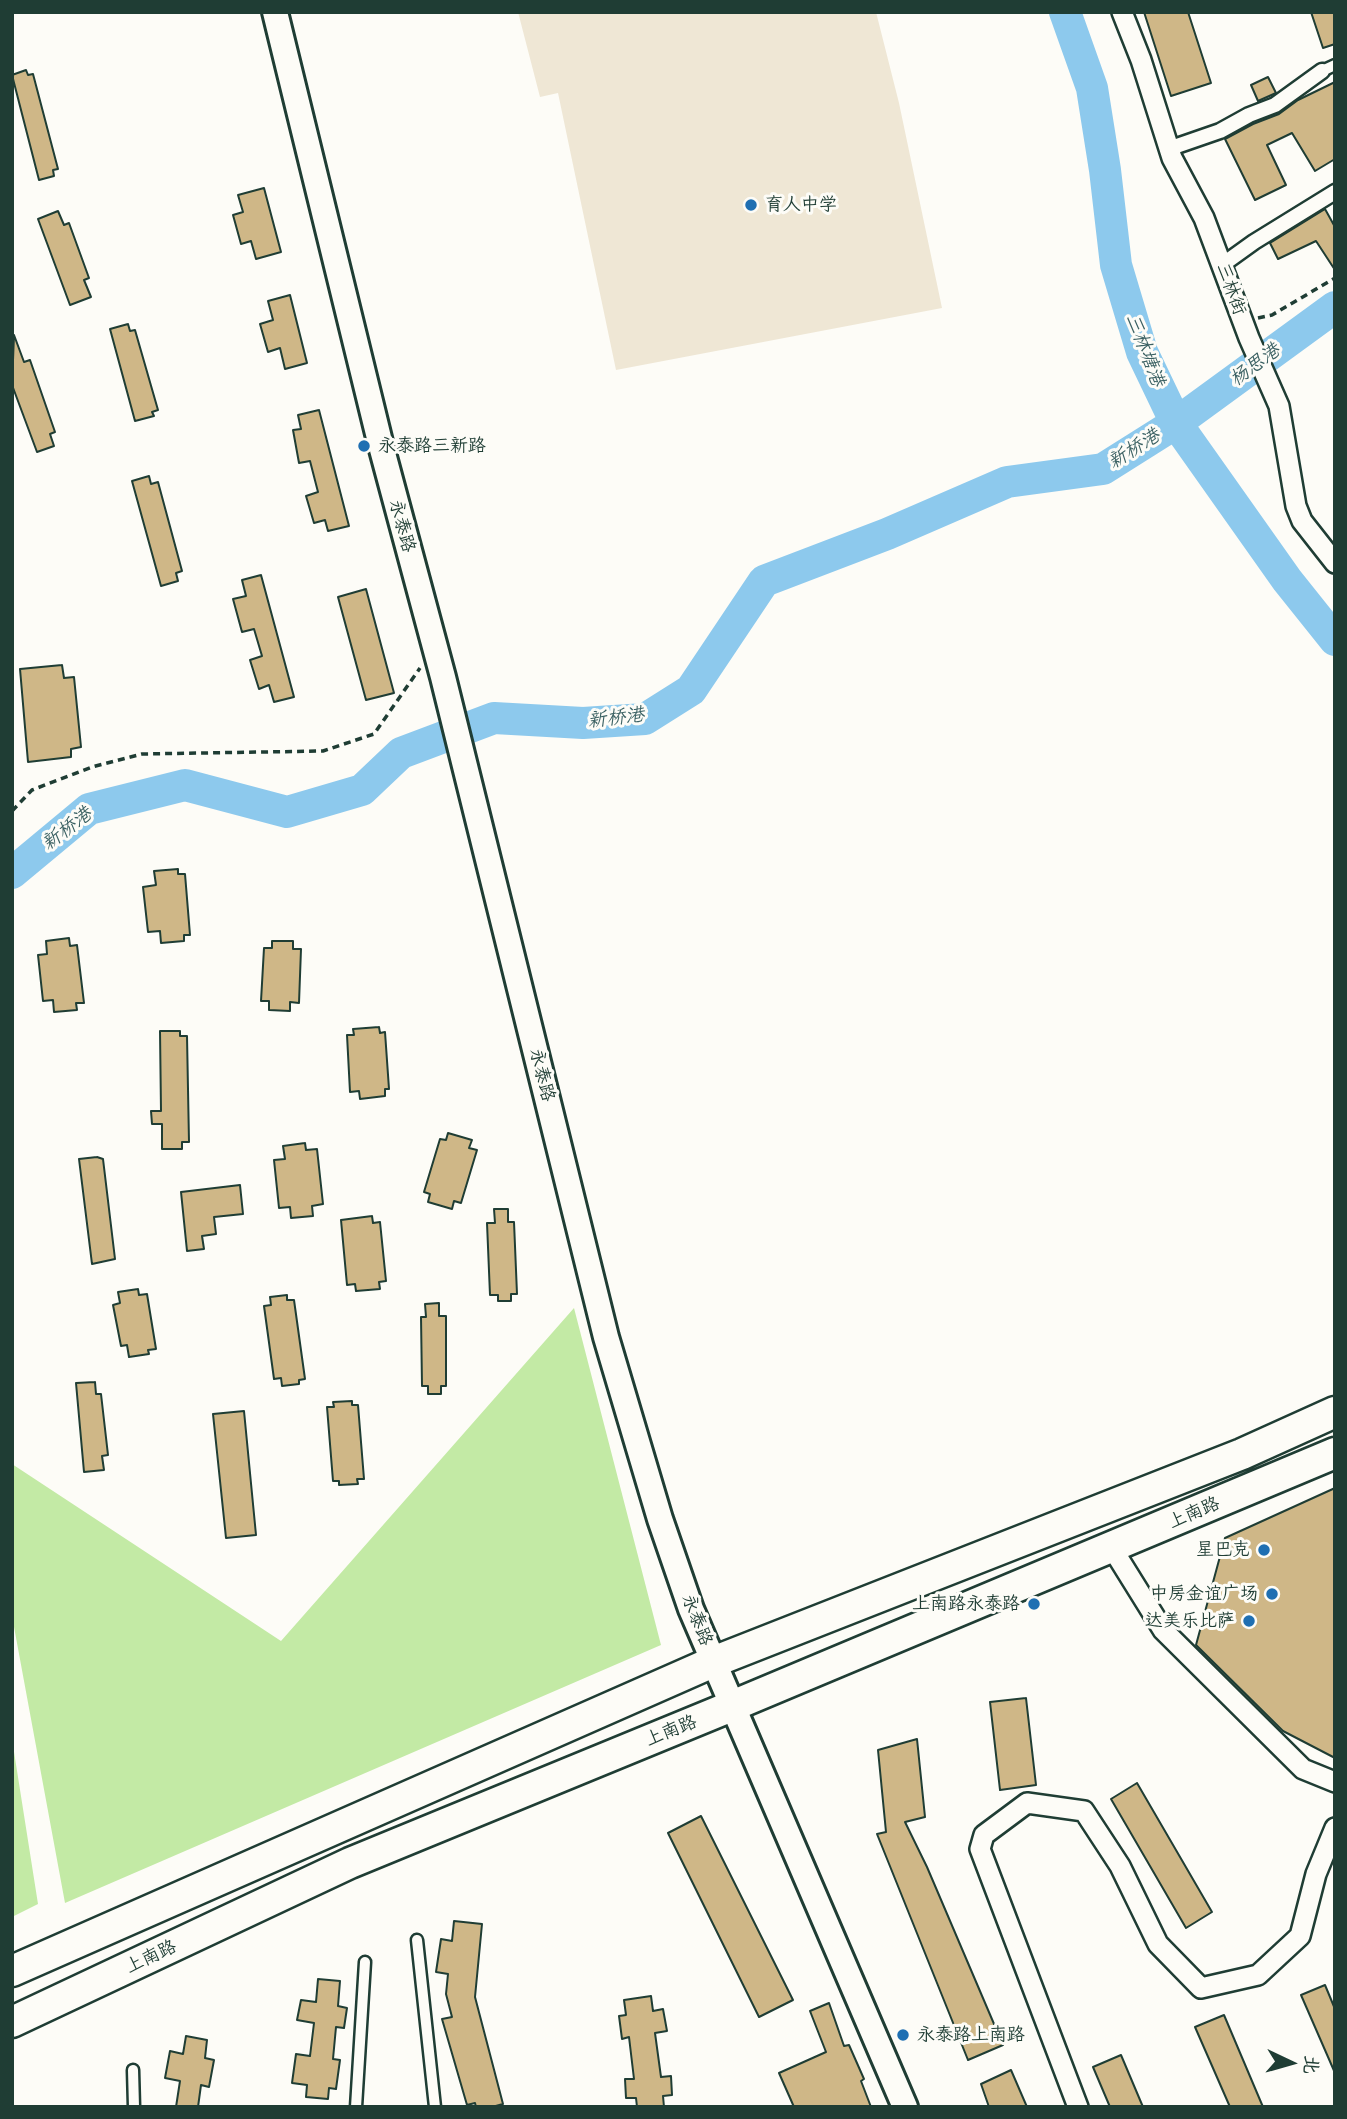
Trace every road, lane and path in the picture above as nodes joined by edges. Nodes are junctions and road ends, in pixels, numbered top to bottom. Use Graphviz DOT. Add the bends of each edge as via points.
graph roads {
  1 [pos="275,12"];
  2 [pos="1122,12"];
  3 [pos="1328,68"];
  4 [pos="1168,149"];
  5 [pos="1335,192"];
  6 [pos="1222,265"];
  7 [pos="1335,278"];
  8 [pos="1246,330"];
  9 [pos="1335,563"];
  10 [pos="441,667"];
  11 [pos="12,811"];
  12 [pos="1335,1412"];
  13 [pos="1335,1453"];
  14 [pos="1112,1548"];
  15 [pos="713,1662"];
  16 [pos="732,1706"];
  17 [pos="1335,1782"];
  18 [pos="1335,1828"];
  19 [pos="416,1940"];
  20 [pos="365,1962"];
  21 [pos="12,1971"];
  22 [pos="12,2022"];
  23 [pos="133,2070"];
  24 [pos="134,2107"];
  25 [pos="356,2107"];
  26 [pos="435,2107"];
  27 [pos="905,2107"];
  28 [pos="1078,2107"];
  1 -- 10 [label="street, 永泰路" via="380,442"];
  2 -- 4 [label="street, 三林街"];
  3 -- 4 [label="street" via="1275,105"];
  4 -- 6 [label="street, 三林街" via="1204,218"];
  5 -- 6 [label="street"];
  6 -- 8 [label="street, 三林街"];
  7 -- 8 [label="path"];
  8 -- 9 [label="street, 三林街" via="1279,406 1296,506 1302,521"];
  10 -- 11 [label="path" via="426,661 374,734 323,751 142,754 32,790"];
  10 -- 15 [label="street, 永泰路" via="606,1337 660,1520"];
  12 -- 15 [label="main road, 上南路" via="1242,1454"];
  13 -- 14 [label="main road, 上南路"];
  14 -- 16 [label="main road, 上南路"];
  14 -- 17 [label="street" via="1163,1630 1303,1769"];
  15 -- 16 [label="street, 永泰路"];
  15 -- 21 [label="main road, 上南路"];
  16 -- 22 [label="main road, 上南路" via="350,1863"];
  16 -- 27 [label="street, 永泰路"];
  18 -- 28 [label="street" via="1316,1874 1300,1936 1258,1975 1200,1988 1158,1944 1121,1866 1084,1811 1027,1803 984,1835 980,1849"];
  19 -- 26 [label="lane"];
  20 -- 25 [label="lane"];
  23 -- 24 [label="lane"];
}
